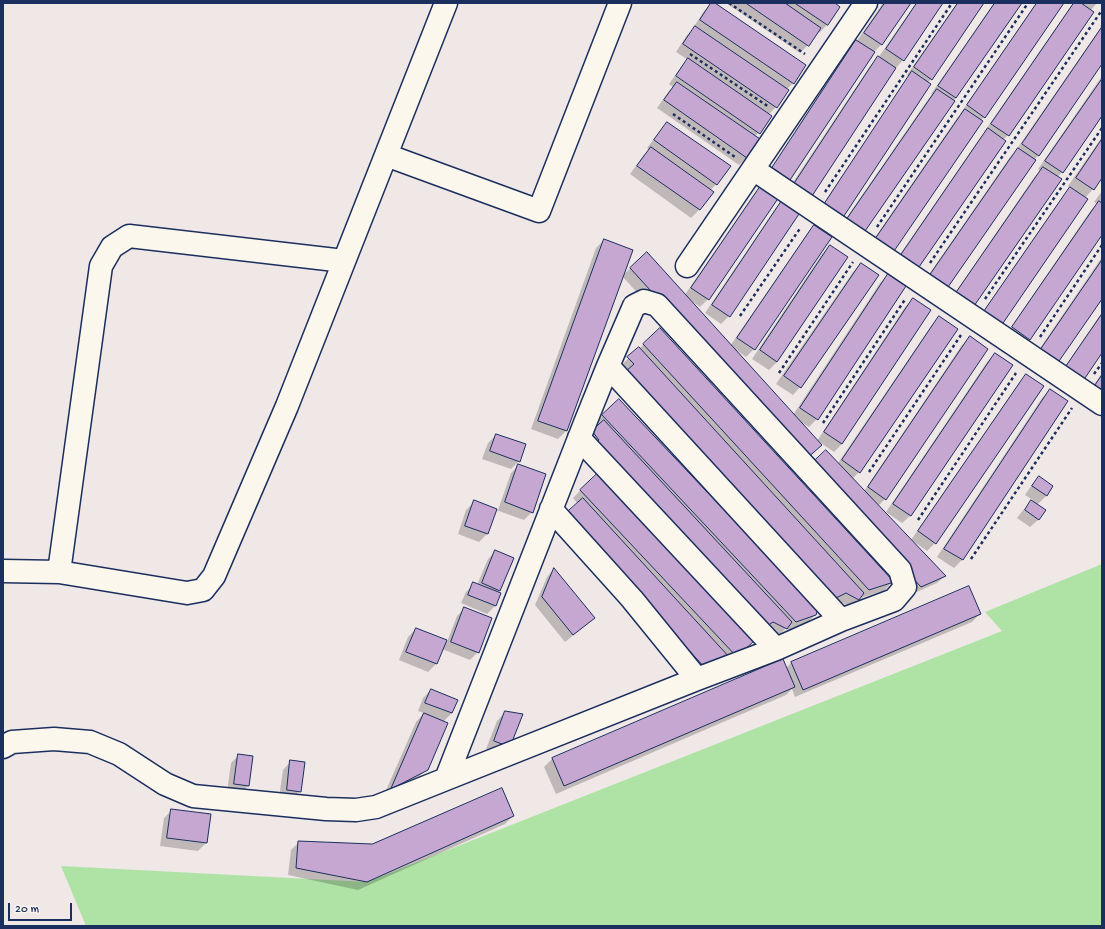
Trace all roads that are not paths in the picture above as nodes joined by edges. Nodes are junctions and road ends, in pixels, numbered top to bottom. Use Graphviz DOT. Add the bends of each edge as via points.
graph roads {
  1 [pos="446,3"];
  2 [pos="620,3"];
  3 [pos="866,3"];
  4 [pos="386,156"];
  5 [pos="753,169"];
  6 [pos="344,261"];
  7 [pos="687,266"];
  8 [pos="608,366"];
  9 [pos="1102,404"];
  10 [pos="579,438"];
  11 [pos="552,509"];
  12 [pos="3,571"];
  13 [pos="58,572"];
  14 [pos="840,620"];
  15 [pos="776,649"];
  16 [pos="697,679"];
  17 [pos="3,747"];
  18 [pos="446,779"];
  1 -- 4 [label="street"];
  2 -- 4 [label="street" via="539,211"];
  3 -- 5 [label="street"];
  4 -- 6 [label="street"];
  5 -- 7 [label="street"];
  5 -- 9 [label="street"];
  6 -- 13 [label="street" via="287,406 214,576 203,590 187,593"];
  6 -- 13 [label="street" via="129,236 112,247 101,266"];
  8 -- 10 [label="street"];
  8 -- 14 [label="street"];
  8 -- 14 [label="street" via="634,306 644,301 657,305 900,570 905,587 894,600"];
  10 -- 11 [label="street"];
  10 -- 15 [label="street"];
  11 -- 16 [label="street" via="632,599"];
  11 -- 18 [label="street"];
  12 -- 13 [label="street"];
  14 -- 15 [label="street"];
  15 -- 16 [label="street"];
  16 -- 18 [label="street"];
  17 -- 18 [label="street" via="12,742 90,742 119,754 165,784 193,796 326,809 356,810 376,807"];
}
